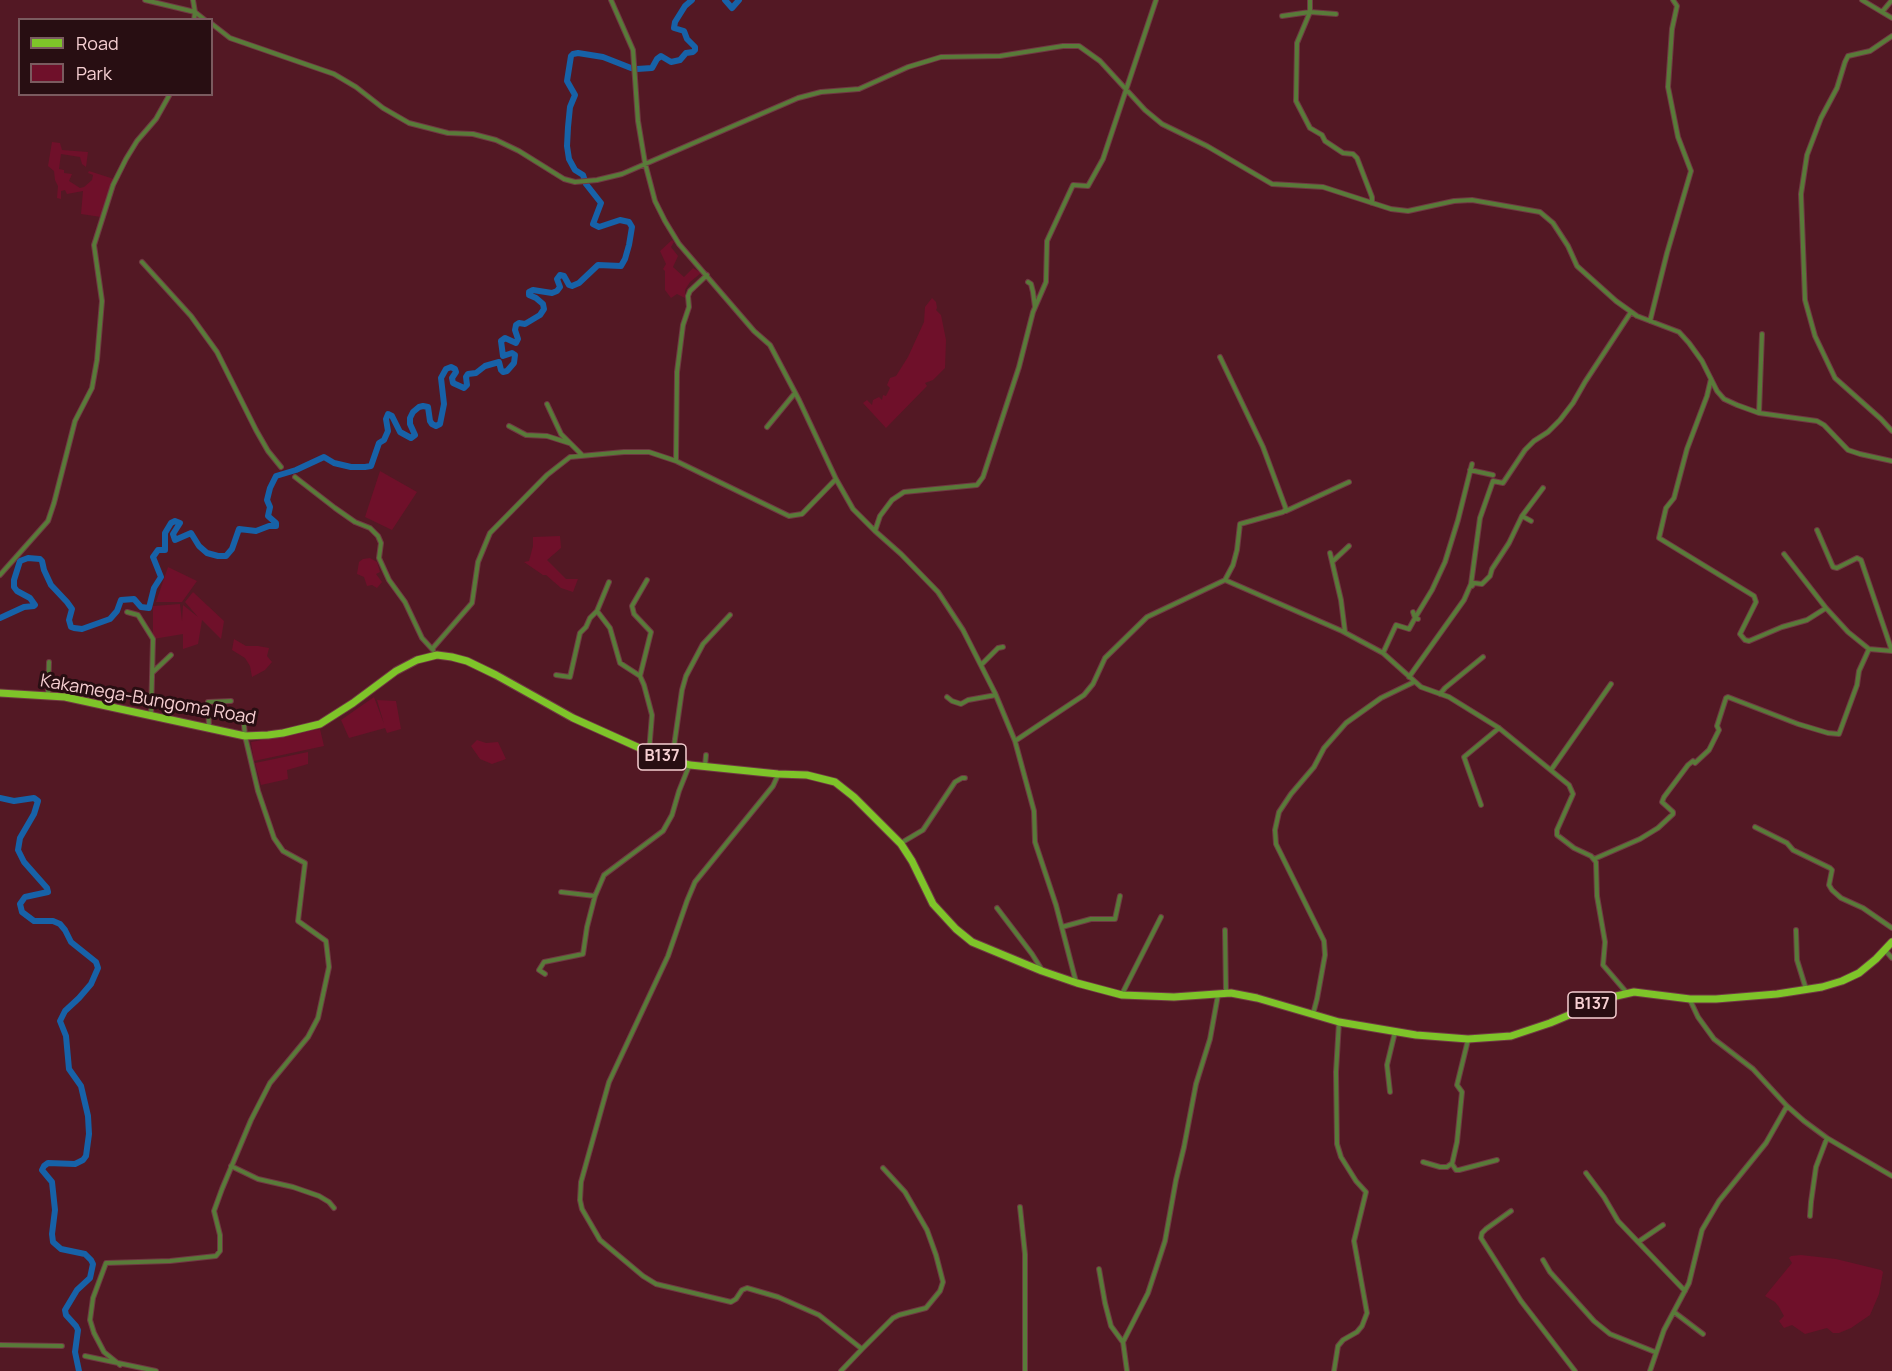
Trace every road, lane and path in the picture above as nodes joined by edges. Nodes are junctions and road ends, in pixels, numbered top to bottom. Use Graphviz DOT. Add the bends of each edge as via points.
graph roads {
  1 [pos="145,0"];
  2 [pos="193,0"];
  3 [pos="610,0"];
  4 [pos="1156,0"];
  5 [pos="1311,0"];
  6 [pos="1673,0"];
  7 [pos="1862,0"];
  8 [pos="1892,0"];
  9 [pos="195,12"];
  10 [pos="1310,12"];
  11 [pos="1882,12"];
  12 [pos="1336,14"];
  13 [pos="1282,16"];
  14 [pos="194,18"];
  15 [pos="202,18"];
  16 [pos="1892,18"];
  17 [pos="213,25"];
  18 [pos="1892,36"];
  19 [pos="1126,90"];
  20 [pos="169,96"];
  21 [pos="645,163"];
  22 [pos="1372,203"];
  23 [pos="142,262"];
  24 [pos="707,275"];
  25 [pos="1028,282"];
  26 [pos="1035,308"];
  27 [pos="1631,312"];
  28 [pos="1650,321"];
  29 [pos="1762,334"];
  30 [pos="1220,357"];
  31 [pos="1711,379"];
  32 [pos="795,393"];
  33 [pos="547,404"];
  34 [pos="1759,413"];
  35 [pos="509,426"];
  36 [pos="767,427"];
  37 [pos="1892,431"];
  38 [pos="569,443"];
  39 [pos="583,456"];
  40 [pos="676,461"];
  41 [pos="1892,461"];
  42 [pos="1472,464"];
  43 [pos="281,467"];
  44 [pos="1470,470"];
  45 [pos="1492,475"];
  46 [pos="295,477"];
  47 [pos="836,479"];
  48 [pos="1349,482"];
  49 [pos="1543,488"];
  50 [pos="1285,511"];
  51 [pos="1522,516"];
  52 [pos="1531,521"];
  53 [pos="1817,530"];
  54 [pos="874,531"];
  55 [pos="1349,546"];
  56 [pos="1342,554"];
  57 [pos="1784,554"];
  58 [pos="1333,561"];
  59 [pos="1493,566"];
  60 [pos="1497,573"];
  61 [pos="0,575"];
  62 [pos="647,580"];
  63 [pos="1225,580"];
  64 [pos="609,582"];
  65 [pos="1469,588"];
  66 [pos="1826,609"];
  67 [pos="597,611"];
  68 [pos="127,612"];
  69 [pos="1413,612"];
  70 [pos="730,615"];
  71 [pos="1417,618"];
  72 [pos="1345,633"];
  73 [pos="1004,647"];
  74 [pos="1869,649"];
  75 [pos="1892,651"];
  76 [pos="434,652"];
  77 [pos="1383,653"];
  78 [pos="171,655"];
  79 [pos="1483,657"];
  80 [pos="49,662"];
  81 [pos="981,665"];
  82 [pos="152,672"];
  83 [pos="556,675"];
  84 [pos="640,676"];
  85 [pos="1409,677"];
  86 [pos="1414,682"];
  87 [pos="1611,684"];
  88 [pos="0,693"];
  89 [pos="1440,694"];
  90 [pos="996,695"];
  91 [pos="48,696"];
  92 [pos="947,696"];
  93 [pos="231,701"];
  94 [pos="243,713"];
  95 [pos="151,716"];
  96 [pos="208,728"];
  97 [pos="1499,728"];
  98 [pos="245,736"];
  99 [pos="1015,741"];
  100 [pos="649,752"];
  101 [pos="706,755"];
  102 [pos="672,760"];
  103 [pos="690,765"];
  104 [pos="705,766"];
  105 [pos="1551,770"];
  106 [pos="778,774"];
  107 [pos="964,778"];
  108 [pos="1481,806"];
  109 [pos="1755,827"];
  110 [pos="901,844"];
  111 [pos="1594,859"];
  112 [pos="561,892"];
  113 [pos="595,896"];
  114 [pos="1120,896"];
  115 [pos="997,908"];
  116 [pos="1161,917"];
  117 [pos="1062,927"];
  118 [pos="1892,928"];
  119 [pos="1225,930"];
  120 [pos="1796,930"];
  121 [pos="1892,942"];
  122 [pos="1885,950"];
  123 [pos="1892,957"];
  124 [pos="1042,970"];
  125 [pos="545,974"];
  126 [pos="1077,983"];
  127 [pos="1806,990"];
  128 [pos="1627,993"];
  129 [pos="1222,994"];
  130 [pos="1122,995"];
  131 [pos="1690,999"];
  132 [pos="1312,1014"];
  133 [pos="1339,1022"];
  134 [pos="1395,1031"];
  135 [pos="1468,1039"];
  136 [pos="1390,1092"];
  137 [pos="1787,1106"];
  138 [pos="1827,1138"];
  139 [pos="1497,1160"];
  140 [pos="1423,1162"];
  141 [pos="1452,1164"];
  142 [pos="231,1166"];
  143 [pos="884,1168"];
  144 [pos="1586,1173"];
  145 [pos="1892,1176"];
  146 [pos="1020,1207"];
  147 [pos="334,1208"];
  148 [pos="1511,1211"];
  149 [pos="1810,1216"];
  150 [pos="1663,1225"];
  151 [pos="1638,1242"];
  152 [pos="1543,1260"];
  153 [pos="1099,1269"];
  154 [pos="1685,1291"];
  155 [pos="1674,1312"];
  156 [pos="1703,1334"];
  157 [pos="1123,1342"];
  158 [pos="0,1345"];
  159 [pos="62,1346"];
  160 [pos="862,1349"];
  161 [pos="1655,1352"];
  162 [pos="85,1356"];
  163 [pos="120,1365"];
  164 [pos="156,1371"];
  165 [pos="841,1371"];
  166 [pos="1025,1371"];
  167 [pos="1127,1371"];
  168 [pos="1334,1371"];
  169 [pos="1575,1371"];
  170 [pos="1650,1371"];
  1 -- 9 [label="street"];
  2 -- 9 [label="street"];
  3 -- 21 [label="street" via="633,51"];
  4 -- 19 [label="street"];
  5 -- 10 [label="street"];
  6 -- 28 [label="street" via="1677,6 1668,87 1678,137 1691,171"];
  7 -- 11 [label="street"];
  8 -- 11 [label="street"];
  9 -- 14 [label="street"];
  9 -- 15 [label="street"];
  10 -- 12 [label="street"];
  10 -- 13 [label="street"];
  10 -- 22 [label="street" via="1297,43 1296,101 1310,128 1343,153 1357,158"];
  11 -- 16 [label="street"];
  17 -- 21 [label="street" via="230,38 334,74 401,120 448,133 496,140 564,179 597,180"];
  18 -- 37 [label="street" via="1870,51 1848,56 1807,155 1801,194 1805,300 1815,336 1835,378"];
  19 -- 21 [label="street" via="1100,61 1079,46 1000,56 941,57 859,89 798,98"];
  19 -- 22 [label="street" via="1162,124 1272,184 1323,187"];
  19 -- 26 [label="street" via="1103,159 1088,186 1073,185 1047,241 1046,282"];
  20 -- 61 [label="street" via="126,159 113,185 94,245 102,301 98,360 92,388 75,421 48,521"];
  21 -- 24 [label="street" via="665,221 679,244"];
  22 -- 27 [label="street" via="1408,211 1472,200 1540,212 1553,223 1576,266"];
  23 -- 43 [label="street" via="191,316 217,352 255,429"];
  24 -- 32 [label="street" via="770,345"];
  24 -- 40 [label="street" via="688,296 683,325 677,372"];
  25 -- 26 [label="street"];
  26 -- 54 [label="street" via="983,477 977,485 904,492 892,500"];
  27 -- 28 [label="street"];
  27 -- 65 [label="street" via="1560,420 1525,450 1503,483 1493,481 1480,518"];
  28 -- 31 [label="street" via="1679,332"];
  29 -- 34 [label="street"];
  30 -- 50 [label="street" via="1263,447"];
  31 -- 34 [label="street" via="1724,399"];
  31 -- 66 [label="street" via="1659,538 1754,596 1756,602 1740,634 1745,640 1807,620"];
  32 -- 36 [label="street"];
  32 -- 47 [label="street"];
  33 -- 38 [label="street"];
  34 -- 41 [label="street" via="1817,421 1848,450"];
  35 -- 38 [label="street" via="526,435"];
  38 -- 39 [label="street"];
  39 -- 40 [label="street" via="649,452"];
  39 -- 76 [label="street" via="570,457 547,474 490,533 478,562 472,603"];
  40 -- 47 [label="street" via="789,516 802,514"];
  42 -- 44 [label="street"];
  44 -- 45 [label="street"];
  44 -- 71 [label="street" via="1445,562"];
  46 -- 76 [label="street" via="378,536 379,558 389,580"];
  47 -- 54 [label="street" via="853,509"];
  48 -- 50 [label="street"];
  49 -- 51 [label="street"];
  50 -- 63 [label="street" via="1240,524 1237,550"];
  51 -- 52 [label="street"];
  51 -- 59 [label="street"];
  53 -- 75 [label="street" via="1833,567 1861,560"];
  54 -- 81 [label="street" via="938,592"];
  55 -- 56 [label="street"];
  56 -- 58 [label="street"];
  56 -- 58 [label="street" via="1332,553"];
  57 -- 66 [label="street"];
  58 -- 72 [label="street"];
  59 -- 60 [label="street"];
  59 -- 65 [label="street" via="1486,581"];
  62 -- 84 [label="street" via="632,606 634,614 651,632"];
  63 -- 72 [label="street"];
  63 -- 99 [label="street" via="1147,617 1105,658 1084,695"];
  64 -- 67 [label="street"];
  65 -- 85 [label="street"];
  66 -- 74 [label="street"];
  67 -- 83 [label="street" via="580,633 570,677"];
  67 -- 84 [label="street" via="610,628 620,663"];
  68 -- 82 [label="street" via="138,615 153,639"];
  69 -- 71 [label="street"];
  70 -- 102 [label="street" via="703,644 686,676"];
  71 -- 77 [label="street" via="1409,629 1396,625"];
  72 -- 77 [label="street"];
  73 -- 81 [label="street"];
  74 -- 75 [label="street"];
  74 -- 111 [label="street" via="1839,734 1828,734 1726,698 1719,730 1709,750 1688,765 1664,797 1662,802 1673,814 1650,834"];
  76 -- 98 [label="main road, Kakamega-Bungoma Road / B137" via="396,671 320,724 283,733"];
  76 -- 100 [label="main road, Kakamega-Bungoma Road / B137" via="467,661 573,718"];
  77 -- 85 [label="street"];
  78 -- 82 [label="street"];
  79 -- 89 [label="street"];
  80 -- 91 [label="street"];
  81 -- 90 [label="street"];
  82 -- 95 [label="street"];
  84 -- 100 [label="street" via="652,715"];
  85 -- 86 [label="street"];
  86 -- 89 [label="street"];
  86 -- 132 [label="street" via="1381,698 1346,723 1284,803 1277,821 1276,844 1324,941 1325,955"];
  87 -- 105 [label="street"];
  88 -- 91 [label="main road, Kakamega-Bungoma Road / B137"];
  89 -- 97 [label="street"];
  90 -- 92 [label="street" via="961,704"];
  90 -- 99 [label="street"];
  91 -- 95 [label="main road, Kakamega-Bungoma Road / B137"];
  93 -- 96 [label="street" via="208,702"];
  94 -- 98 [label="street"];
  95 -- 96 [label="main road, Kakamega-Bungoma Road / B137"];
  96 -- 98 [label="main road, Kakamega-Bungoma Road / B137"];
  97 -- 105 [label="street"];
  97 -- 108 [label="street" via="1464,757"];
  98 -- 142 [label="street" via="274,838 283,851 305,863 298,921 326,941 329,967 318,1018 308,1037 270,1083"];
  99 -- 117 [label="street" via="1034,811 1035,842"];
  100 -- 102 [label="main road, Kakamega-Bungoma Road / B137"];
  101 -- 104 [label="street"];
  102 -- 103 [label="main road, Kakamega-Bungoma Road / B137"];
  103 -- 104 [label="main road, Kakamega-Bungoma Road / B137"];
  103 -- 113 [label="street" via="663,831 604,875"];
  104 -- 106 [label="main road, Kakamega-Bungoma Road / B137"];
  105 -- 111 [label="street" via="1573,791 1557,835"];
  106 -- 110 [label="main road, Kakamega-Bungoma Road / B137" via="807,775 835,782"];
  106 -- 160 [label="street" via="773,786 695,882 668,956 609,1082 581,1182 580,1200 600,1240 650,1281 728,1301 734,1301 747,1288 778,1297 819,1315"];
  107 -- 110 [label="street" via="955,782 923,830"];
  109 -- 118 [label="street" via="1830,868 1832,890"];
  110 -- 124 [label="main road, Kakamega-Bungoma Road / B137" via="933,904 964,937"];
  111 -- 128 [label="street" via="1605,942 1603,965"];
  112 -- 113 [label="street"];
  113 -- 125 [label="street" via="583,954 544,962 538,970"];
  114 -- 117 [label="street" via="1115,919 1091,919"];
  115 -- 124 [label="street"];
  116 -- 130 [label="street"];
  117 -- 126 [label="street"];
  119 -- 129 [label="street"];
  120 -- 127 [label="street" via="1797,960"];
  121 -- 122 [label="main road, Kakamega-Bungoma Road / B137"];
  122 -- 123 [label="street"];
  122 -- 127 [label="main road, Kakamega-Bungoma Road / B137" via="1851,978"];
  124 -- 126 [label="main road, Kakamega-Bungoma Road / B137"];
  126 -- 130 [label="main road, Kakamega-Bungoma Road / B137"];
  127 -- 131 [label="main road, Kakamega-Bungoma Road / B137"];
  128 -- 131 [label="main road, Kakamega-Bungoma Road / B137"];
  128 -- 135 [label="main road, Kakamega-Bungoma Road / B137" via="1511,1036"];
  129 -- 130 [label="main road, Kakamega-Bungoma Road / B137"];
  129 -- 132 [label="main road, Kakamega-Bungoma Road / B137" via="1257,998"];
  129 -- 157 [label="street" via="1199,1072 1165,1242 1148,1293"];
  131 -- 137 [label="street" via="1708,1032 1753,1069"];
  132 -- 133 [label="main road, Kakamega-Bungoma Road / B137"];
  133 -- 134 [label="main road, Kakamega-Bungoma Road / B137"];
  133 -- 168 [label="street" via="1337,1144 1341,1157 1366,1192 1354,1241 1367,1314 1357,1332 1338,1346"];
  134 -- 135 [label="main road, Kakamega-Bungoma Road / B137"];
  134 -- 136 [label="street" via="1387,1065"];
  135 -- 141 [label="street" via="1457,1085 1461,1095"];
  137 -- 138 [label="street"];
  137 -- 154 [label="street" via="1766,1143 1706,1222"];
  138 -- 145 [label="street"];
  138 -- 149 [label="street" via="1814,1179"];
  139 -- 141 [label="street" via="1459,1170"];
  140 -- 141 [label="street" via="1440,1167"];
  142 -- 147 [label="street" via="258,1179 319,1196"];
  142 -- 163 [label="street" via="213,1211 220,1235 216,1257 106,1263 93,1298 90,1320 105,1352"];
  143 -- 160 [label="street" via="905,1192 927,1230 943,1282 926,1308 893,1318"];
  144 -- 151 [label="street" via="1618,1221"];
  146 -- 166 [label="street" via="1025,1254"];
  148 -- 169 [label="street" via="1486,1228 1481,1238 1521,1301"];
  150 -- 151 [label="street"];
  151 -- 154 [label="street"];
  152 -- 161 [label="street" via="1594,1321 1610,1334"];
  153 -- 157 [label="street" via="1111,1326"];
  154 -- 155 [label="street"];
  155 -- 156 [label="street"];
  155 -- 161 [label="street"];
  157 -- 167 [label="street"];
  158 -- 159 [label="street"];
  160 -- 165 [label="street"];
  161 -- 170 [label="street"];
  162 -- 163 [label="street"];
  163 -- 164 [label="street"];
}
